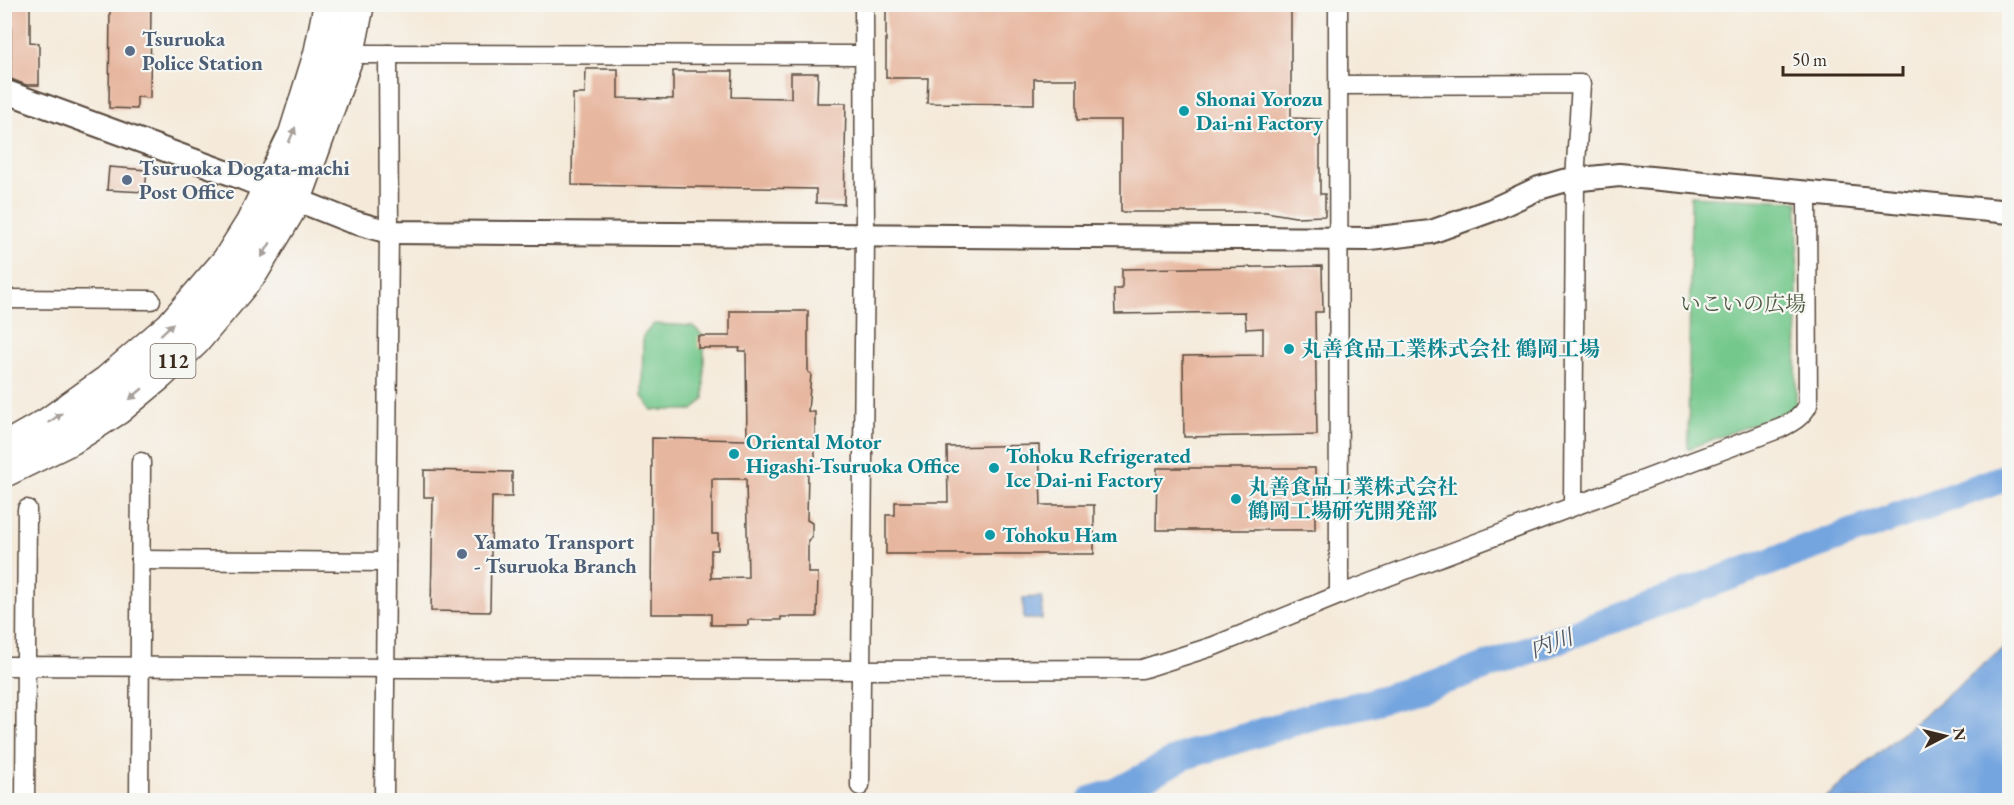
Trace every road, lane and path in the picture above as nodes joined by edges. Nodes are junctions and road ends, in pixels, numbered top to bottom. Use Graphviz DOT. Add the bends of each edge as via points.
graph roads {
  1 [pos="329,4"];
  2 [pos="359,4"];
  3 [pos="864,4"];
  4 [pos="1338,4"];
  5 [pos="349,54"];
  6 [pos="388,54"];
  7 [pos="864,55"];
  8 [pos="1338,86"];
  9 [pos="4,92"];
  10 [pos="1575,180"];
  11 [pos="267,188"];
  12 [pos="1807,194"];
  13 [pos="296,200"];
  14 [pos="2010,212"];
  15 [pos="389,232"];
  16 [pos="865,236"];
  17 [pos="1338,238"];
  18 [pos="4,299"];
  19 [pos="151,300"];
  20 [pos="4,447"];
  21 [pos="141,462"];
  22 [pos="4,472"];
  23 [pos="1573,506"];
  24 [pos="27,509"];
  25 [pos="140,560"];
  26 [pos="386,562"];
  27 [pos="1339,595"];
  28 [pos="4,666"];
  29 [pos="26,666"];
  30 [pos="140,667"];
  31 [pos="384,668"];
  32 [pos="862,670"];
  33 [pos="860,786"];
  34 [pos="25,801"];
  35 [pos="139,801"];
  36 [pos="384,801"];
  11 -- 1 [label="highway, 112, one-way" via="294,134 307,96"];
  2 -- 5 [label="highway, 112"];
  3 -- 7 [label="street"];
  4 -- 8 [label="street"];
  5 -- 6 [label="street"];
  5 -- 13 [label="highway, 112"];
  6 -- 7 [label="street"];
  6 -- 15 [label="street"];
  7 -- 16 [label="street"];
  8 -- 10 [label="street" via="1581,84"];
  8 -- 17 [label="street"];
  9 -- 11 [label="street"];
  10 -- 12 [label="street" via="1619,175"];
  10 -- 17 [label="street" via="1539,188 1431,232"];
  10 -- 23 [label="street"];
  11 -- 13 [label="street"];
  20 -- 11 [label="highway, 112, one-way" via="48,423 107,381 170,327 227,261"];
  12 -- 14 [label="street"];
  12 -- 23 [label="street" via="1808,405 1804,413 1781,429"];
  13 -- 15 [label="street"];
  13 -- 22 [label="highway, 112, one-way" via="253,272 195,341 159,375 117,410 72,439"];
  15 -- 16 [label="street"];
  15 -- 26 [label="street"];
  16 -- 17 [label="street"];
  16 -- 32 [label="street"];
  17 -- 27 [label="street"];
  18 -- 19 [label="street"];
  21 -- 25 [label="street"];
  23 -- 27 [label="street"];
  24 -- 29 [label="street"];
  25 -- 26 [label="street"];
  25 -- 30 [label="street"];
  26 -- 31 [label="street"];
  27 -- 32 [label="street" via="1214,646 1142,669"];
  28 -- 29 [label="street"];
  29 -- 30 [label="street"];
  29 -- 34 [label="street"];
  30 -- 31 [label="street"];
  30 -- 35 [label="street"];
  31 -- 32 [label="street"];
  31 -- 36 [label="street"];
  32 -- 33 [label="street"];
}
